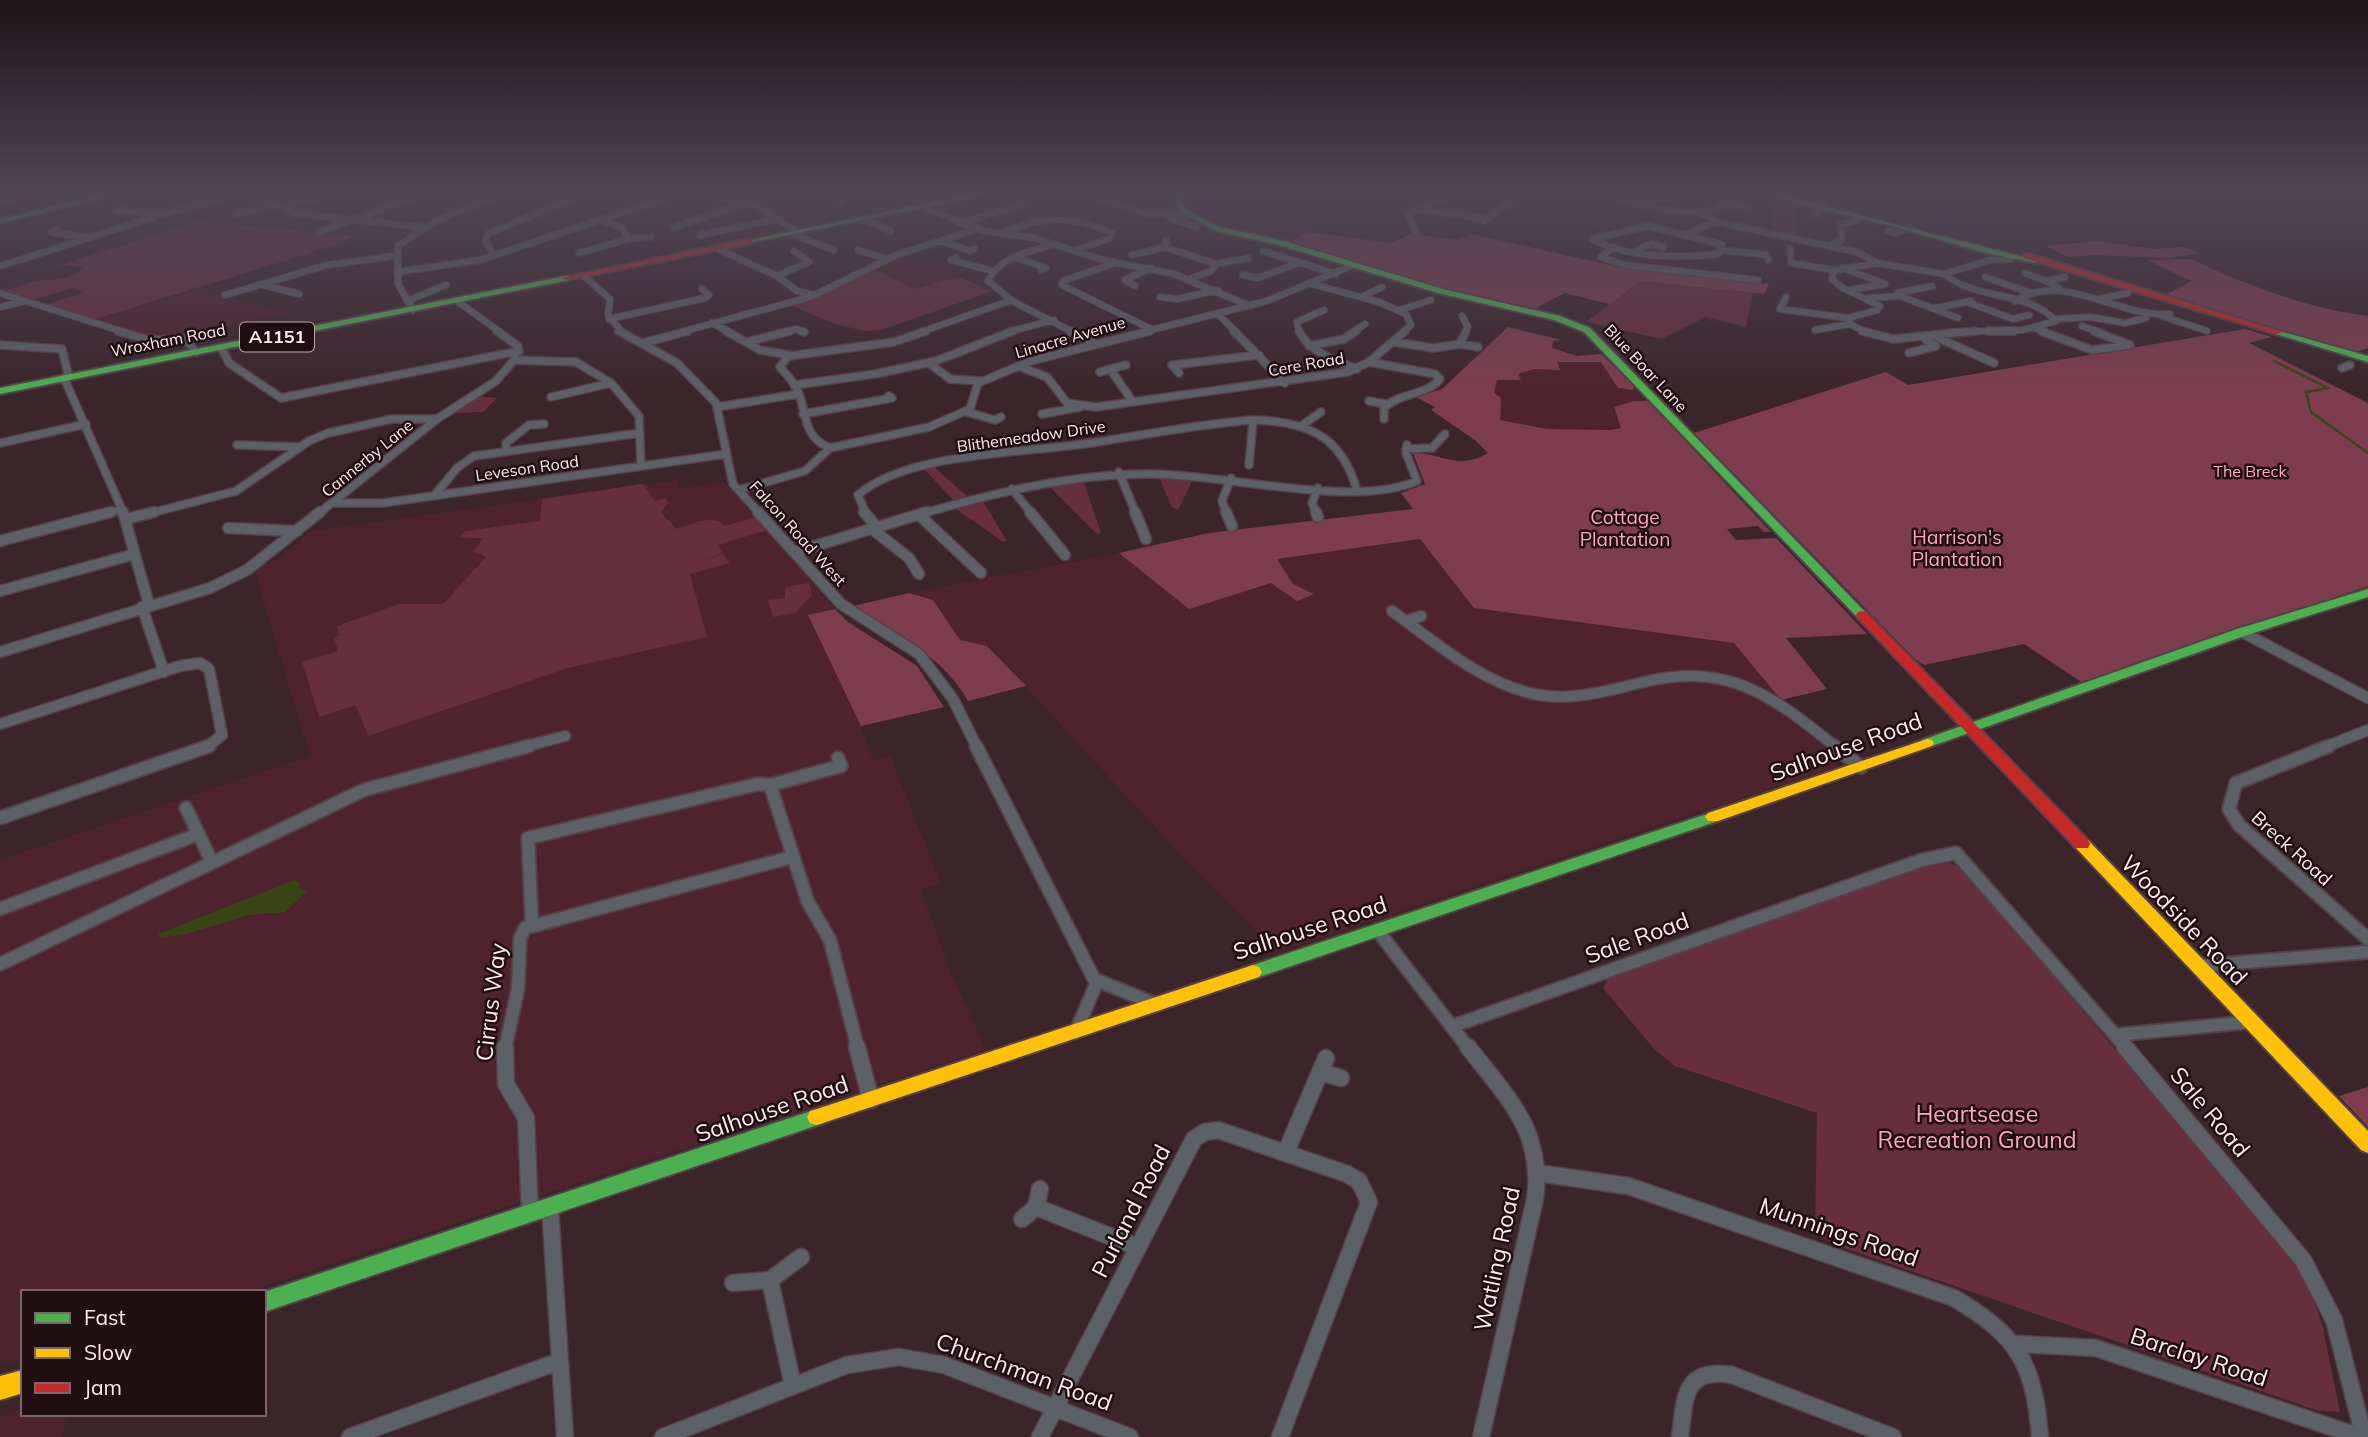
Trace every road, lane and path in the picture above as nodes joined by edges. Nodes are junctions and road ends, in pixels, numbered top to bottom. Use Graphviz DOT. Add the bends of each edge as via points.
graph roads {
  1 [pos="26,258"];
  2 [pos="379,258"];
  3 [pos="395,258"];
  4 [pos="485,258"];
  5 [pos="673,258"];
  6 [pos="738,258"];
  7 [pos="807,258"];
  8 [pos="885,258"];
  9 [pos="1012,258"];
  10 [pos="1017,258"];
  11 [pos="1099,258"];
  12 [pos="1202,258"];
  13 [pos="1242,258"];
  14 [pos="1284,258"];
  15 [pos="1330,258"];
  16 [pos="1604,258"];
  17 [pos="1695,258"];
  18 [pos="1791,258"];
  19 [pos="1870,258"];
  20 [pos="1983,258"];
  21 [pos="2019,258"];
  22 [pos="888,259"];
  23 [pos="950,260"];
  24 [pos="1299,262"];
  25 [pos="2021,262"];
  26 [pos="1117,263"];
  27 [pos="1877,263"];
  28 [pos="1216,264"];
  29 [pos="1,265"];
  30 [pos="1353,265"];
  31 [pos="1151,268"];
  32 [pos="1843,268"];
  33 [pos="1834,270"];
  34 [pos="993,271"];
  35 [pos="1041,271"];
  36 [pos="397,272"];
  37 [pos="1700,273"];
  38 [pos="1336,274"];
  39 [pos="1243,275"];
  40 [pos="1944,275"];
  41 [pos="1994,275"];
  42 [pos="584,276"];
  43 [pos="777,276"];
  44 [pos="1985,277"];
  45 [pos="2065,277"];
  46 [pos="1976,278"];
  47 [pos="1190,279"];
  48 [pos="1758,280"];
  49 [pos="2046,281"];
  50 [pos="261,284"];
  51 [pos="1312,284"];
  52 [pos="446,285"];
  53 [pos="1135,286"];
  54 [pos="1932,286"];
  55 [pos="1382,287"];
  56 [pos="702,289"];
  57 [pos="1218,290"];
  58 [pos="1848,290"];
  59 [pos="2061,290"];
  60 [pos="0,293"];
  61 [pos="2031,293"];
  62 [pos="299,294"];
  63 [pos="225,295"];
  64 [pos="814,295"];
  65 [pos="1895,295"];
  66 [pos="1991,296"];
  67 [pos="2129,296"];
  68 [pos="1361,297"];
  69 [pos="1786,297"];
  70 [pos="1160,298"];
  71 [pos="1869,298"];
  72 [pos="2099,299"];
  73 [pos="1012,300"];
  74 [pos="1431,300"];
  75 [pos="457,301"];
  76 [pos="2015,301"];
  77 [pos="22,302"];
  78 [pos="1967,302"];
  79 [pos="410,305"];
  80 [pos="1250,306"];
  81 [pos="0,307"];
  82 [pos="1780,309"];
  83 [pos="1934,309"];
  84 [pos="1324,310"];
  85 [pos="1400,310"];
  86 [pos="1218,314"];
  87 [pos="2029,316"];
  88 [pos="2147,316"];
  89 [pos="1460,318"];
  90 [pos="1958,318"];
  91 [pos="609,319"];
  92 [pos="2013,319"];
  93 [pos="2056,319"];
  94 [pos="1054,320"];
  95 [pos="1778,321"];
  96 [pos="1849,321"];
  97 [pos="2000,322"];
  98 [pos="712,323"];
  99 [pos="2082,326"];
  100 [pos="1365,327"];
  101 [pos="2034,328"];
  102 [pos="1151,329"];
  103 [pos="799,330"];
  104 [pos="1815,330"];
  105 [pos="2207,331"];
  106 [pos="1934,336"];
  107 [pos="1923,338"];
  108 [pos="747,342"];
  109 [pos="1393,342"];
  110 [pos="643,343"];
  111 [pos="1096,344"];
  112 [pos="1460,344"];
  113 [pos="0,345"];
  114 [pos="1309,346"];
  115 [pos="221,347"];
  116 [pos="1478,347"];
  117 [pos="1899,349"];
  118 [pos="197,352"];
  119 [pos="1909,353"];
  120 [pos="1164,355"];
  121 [pos="1259,355"];
  122 [pos="517,356"];
  123 [pos="789,356"];
  124 [pos="1919,358"];
  125 [pos="2368,359"];
  126 [pos="1369,362"];
  127 [pos="929,363"];
  128 [pos="1994,363"];
  129 [pos="1126,365"];
  130 [pos="1172,365"];
  131 [pos="1018,366"];
  132 [pos="1110,369"];
  133 [pos="1357,369"];
  134 [pos="1100,372"];
  135 [pos="1179,373"];
  136 [pos="67,377"];
  137 [pos="981,382"];
  138 [pos="611,383"];
  139 [pos="1285,383"];
  140 [pos="794,385"];
  141 [pos="0,391"];
  142 [pos="798,394"];
  143 [pos="551,397"];
  144 [pos="281,398"];
  145 [pos="892,398"];
  146 [pos="1369,401"];
  147 [pos="1133,402"];
  148 [pos="1386,404"];
  149 [pos="270,405"];
  150 [pos="717,407"];
  151 [pos="1080,407"];
  152 [pos="967,412"];
  153 [pos="1321,412"];
  154 [pos="803,414"];
  155 [pos="1042,414"];
  156 [pos="437,419"];
  157 [pos="1384,419"];
  158 [pos="995,420"];
  159 [pos="1253,421"];
  160 [pos="86,424"];
  161 [pos="544,424"];
  162 [pos="1304,424"];
  163 [pos="640,433"];
  164 [pos="1445,434"];
  165 [pos="0,443"];
  166 [pos="816,443"];
  167 [pos="237,445"];
  168 [pos="301,447"];
  169 [pos="830,448"];
  170 [pos="506,451"];
  171 [pos="726,454"];
  172 [pos="820,455"];
  173 [pos="1260,460"];
  174 [pos="641,466"];
  175 [pos="1119,472"];
  176 [pos="1231,478"];
  177 [pos="1318,488"];
  178 [pos="1012,489"];
  179 [pos="739,491"];
  180 [pos="1357,491"];
  181 [pos="434,496"];
  182 [pos="332,503"];
  183 [pos="1328,510"];
  184 [pos="124,514"];
  185 [pos="919,515"];
  186 [pos="1232,526"];
  187 [pos="228,528"];
  188 [pos="875,529"];
  189 [pos="297,531"];
  190 [pos="1146,539"];
  191 [pos="0,541"];
  192 [pos="1064,550"];
  193 [pos="795,552"];
  194 [pos="135,554"];
  195 [pos="979,567"];
  196 [pos="919,574"];
  197 [pos="0,592"];
  198 [pos="2368,593"];
  199 [pos="145,606"];
  200 [pos="1392,611"];
  201 [pos="1421,616"];
  202 [pos="1406,621"];
  203 [pos="2242,632"];
  204 [pos="0,652"];
  205 [pos="164,672"];
  206 [pos="2368,698"];
  207 [pos="0,724"];
  208 [pos="1968,727"];
  209 [pos="2368,730"];
  210 [pos="565,736"];
  211 [pos="838,758"];
  212 [pos="1861,767"];
  213 [pos="770,785"];
  214 [pos="186,808"];
  215 [pos="0,818"];
  216 [pos="197,835"];
  217 [pos="792,857"];
  218 [pos="212,862"];
  219 [pos="0,909"];
  220 [pos="532,926"];
  221 [pos="1377,930"];
  222 [pos="2368,939"];
  223 [pos="2368,952"];
  224 [pos="0,964"];
  225 [pos="2197,966"];
  226 [pos="1097,982"];
  227 [pos="1155,1004"];
  228 [pos="2250,1022"];
  229 [pos="1452,1026"];
  230 [pos="1076,1031"];
  231 [pos="2115,1035"];
  232 [pos="1341,1078"];
  233 [pos="871,1100"];
  234 [pos="2368,1144"];
  235 [pos="1286,1152"];
  236 [pos="1538,1173"];
  237 [pos="1040,1189"];
  238 [pos="550,1207"];
  239 [pos="1036,1207"];
  240 [pos="530,1213"];
  241 [pos="1022,1219"];
  242 [pos="1137,1247"];
  243 [pos="801,1257"];
  244 [pos="770,1280"];
  245 [pos="733,1283"];
  246 [pos="266,1301"];
  247 [pos="2018,1344"];
  248 [pos="560,1361"];
  249 [pos="21,1382"];
  250 [pos="793,1386"];
  251 [pos="0,1388"];
  252 [pos="1055,1408"];
  253 [pos="350,1437"];
  254 [pos="565,1437"];
  255 [pos="663,1437"];
  256 [pos="1040,1437"];
  257 [pos="1130,1437"];
  258 [pos="1280,1437"];
  259 [pos="1481,1437"];
  260 [pos="1681,1437"];
  261 [pos="1893,1437"];
  262 [pos="2040,1437"];
  263 [pos="2362,1437"];
  1 -- 29 [label="street"];
  2 -- 50 [label="street" via="327,265"];
  3 -- 36 [label="street"];
  4 -- 36 [label="street"];
  5 -- 42 [label="street, Wroxham Road / A1151"];
  6 -- 43 [label="street"];
  7 -- 43 [label="street" via="811,261"];
  8 -- 22 [label="street"];
  9 -- 34 [label="street"];
  10 -- 35 [label="street" via="1046,268"];
  11 -- 26 [label="street"];
  12 -- 28 [label="street"];
  13 -- 28 [label="street"];
  14 -- 24 [label="street"];
  15 -- 30 [label="street, Blue Boar Lane"];
  16 -- 37 [label="street" via="1625,265"];
  17 -- 37 [label="street" via="1701,264"];
  18 -- 33 [label="street" via="1791,262"];
  19 -- 27 [label="street"];
  20 -- 40 [label="street"];
  21 -- 25 [label="street"];
  22 -- 64 [label="street"];
  23 -- 34 [label="street"];
  24 -- 38 [label="street"];
  24 -- 39 [label="street" via="1258,280"];
  25 -- 49 [label="street"];
  25 -- 125 [label="street" via="2044,263"];
  26 -- 31 [label="street"];
  26 -- 102 [label="street" via="1061,283"];
  27 -- 32 [label="street"];
  27 -- 40 [label="street"];
  28 -- 47 [label="street" via="1211,271"];
  30 -- 38 [label="street, Linacre Avenue"];
  30 -- 208 [label="street, Blue Boar Lane" via="1557,318 1587,330"];
  31 -- 47 [label="street"];
  31 -- 53 [label="street" via="1122,279"];
  32 -- 33 [label="street"];
  32 -- 58 [label="street" via="1885,284"];
  33 -- 58 [label="street" via="1834,283"];
  34 -- 73 [label="street" via="990,284"];
  36 -- 79 [label="street"];
  37 -- 48 [label="street"];
  38 -- 51 [label="street, Linacre Avenue"];
  40 -- 66 [label="street"];
  41 -- 44 [label="street"];
  42 -- 75 [label="street, Wroxham Road / A1151"];
  42 -- 91 [label="street" via="610,299"];
  43 -- 64 [label="street" via="797,291"];
  44 -- 46 [label="street"];
  44 -- 61 [label="street"];
  45 -- 49 [label="street"];
  47 -- 57 [label="street"];
  49 -- 59 [label="street"];
  50 -- 62 [label="street"];
  50 -- 63 [label="street"];
  51 -- 68 [label="street"];
  51 -- 80 [label="street, Linacre Avenue"];
  52 -- 79 [label="street"];
  54 -- 65 [label="street"];
  55 -- 68 [label="street"];
  56 -- 91 [label="street" via="709,295 700,300"];
  57 -- 70 [label="street" via="1172,301"];
  57 -- 80 [label="street"];
  58 -- 71 [label="street"];
  59 -- 61 [label="street"];
  59 -- 72 [label="street"];
  60 -- 77 [label="street"];
  61 -- 76 [label="street"];
  64 -- 98 [label="street"];
  65 -- 71 [label="street"];
  65 -- 83 [label="street"];
  66 -- 76 [label="street"];
  66 -- 78 [label="street"];
  67 -- 72 [label="street"];
  68 -- 85 [label="street"];
  69 -- 82 [label="street"];
  71 -- 96 [label="street" via="1880,306 1877,310"];
  72 -- 88 [label="street"];
  73 -- 94 [label="street"];
  73 -- 123 [label="street" via="894,342"];
  74 -- 85 [label="street"];
  75 -- 79 [label="street, Wroxham Road / A1151"];
  75 -- 122 [label="street" via="518,346"];
  76 -- 93 [label="street"];
  77 -- 81 [label="street"];
  77 -- 118 [label="street" via="149,340 185,339"];
  78 -- 83 [label="street"];
  78 -- 92 [label="street"];
  79 -- 115 [label="street, Wroxham Road / A1151"];
  80 -- 86 [label="street, Linacre Avenue"];
  82 -- 95 [label="street"];
  82 -- 96 [label="street"];
  83 -- 90 [label="street"];
  84 -- 114 [label="street" via="1297,322 1299,334"];
  85 -- 109 [label="street, Cere Road" via="1411,325"];
  86 -- 102 [label="street, Linacre Avenue"];
  86 -- 121 [label="street"];
  87 -- 92 [label="street"];
  88 -- 93 [label="street" via="2124,323 2090,317"];
  88 -- 105 [label="street" via="2166,315"];
  89 -- 112 [label="street" via="1468,327"];
  91 -- 110 [label="street, Falcon Road West" via="618,331"];
  92 -- 97 [label="street"];
  93 -- 101 [label="street"];
  94 -- 111 [label="street"];
  94 -- 127 [label="street" via="1025,326"];
  96 -- 104 [label="street"];
  96 -- 107 [label="street" via="1890,340"];
  98 -- 108 [label="street"];
  98 -- 110 [label="street"];
  99 -- 101 [label="street" via="2130,345 2092,350"];
  100 -- 114 [label="street" via="1344,339"];
  101 -- 106 [label="street"];
  102 -- 111 [label="street, Linacre Avenue"];
  103 -- 108 [label="street"];
  106 -- 107 [label="street"];
  106 -- 128 [label="street"];
  107 -- 119 [label="street" via="1936,346"];
  108 -- 123 [label="street"];
  109 -- 112 [label="street" via="1423,347"];
  109 -- 126 [label="street, Cere Road"];
  110 -- 150 [label="street, Falcon Road West" via="683,367"];
  111 -- 131 [label="street, Linacre Avenue"];
  112 -- 116 [label="street"];
  113 -- 136 [label="street" via="62,349"];
  114 -- 133 [label="street"];
  115 -- 118 [label="street, Wroxham Road / A1151"];
  115 -- 144 [label="street" via="229,363"];
  117 -- 119 [label="street"];
  118 -- 136 [label="street, Wroxham Road / A1151"];
  119 -- 124 [label="street"];
  120 -- 130 [label="street"];
  121 -- 130 [label="street"];
  121 -- 139 [label="street"];
  122 -- 138 [label="street" via="576,362"];
  122 -- 144 [label="street"];
  122 -- 156 [label="street, Cannerby Lane" via="496,381"];
  123 -- 140 [label="street" via="780,367"];
  126 -- 133 [label="street, Cere Road"];
  126 -- 148 [label="street" via="1435,374 1440,379 1432,387"];
  127 -- 137 [label="street" via="950,379"];
  127 -- 140 [label="street"];
  129 -- 132 [label="street"];
  130 -- 135 [label="street"];
  131 -- 137 [label="street, Linacre Avenue"];
  131 -- 151 [label="street" via="1047,377 1062,400"];
  132 -- 134 [label="street"];
  132 -- 147 [label="street"];
  133 -- 139 [label="street, Cere Road"];
  136 -- 141 [label="street, Wroxham Road / A1151"];
  136 -- 160 [label="street"];
  137 -- 152 [label="street"];
  138 -- 143 [label="street"];
  138 -- 163 [label="street" via="637,412"];
  139 -- 147 [label="street, Cere Road"];
  140 -- 142 [label="street"];
  142 -- 150 [label="street"];
  142 -- 154 [label="street"];
  144 -- 149 [label="street"];
  145 -- 154 [label="street"];
  146 -- 148 [label="street"];
  147 -- 151 [label="street, Cere Road"];
  148 -- 157 [label="street"];
  150 -- 171 [label="street, Falcon Road West"];
  151 -- 155 [label="street, Cere Road"];
  152 -- 158 [label="street"];
  152 -- 169 [label="street" via="929,427"];
  153 -- 162 [label="street"];
  154 -- 166 [label="street" via="809,436"];
  156 -- 168 [label="street" via="392,419 328,433"];
  156 -- 182 [label="street, Cannerby Lane"];
  159 -- 162 [label="street, Blithemeadow Drive"];
  159 -- 173 [label="street" via="1250,462"];
  159 -- 188 [label="street, Blithemeadow Drive" via="920,467 887,478 858,495"];
  160 -- 165 [label="street"];
  160 -- 184 [label="street"];
  161 -- 170 [label="street" via="531,423 506,443"];
  162 -- 180 [label="street" via="1332,446"];
  163 -- 170 [label="street"];
  163 -- 174 [label="street"];
  164 -- 180 [label="street" via="1432,449 1407,447 1415,483"];
  166 -- 169 [label="street"];
  166 -- 172 [label="street" via="815,454"];
  167 -- 168 [label="street"];
  168 -- 184 [label="street" via="236,491"];
  169 -- 172 [label="street"];
  170 -- 181 [label="street" via="465,461"];
  171 -- 174 [label="street, Leveson Road"];
  171 -- 179 [label="street, Falcon Road West" via="732,482"];
  172 -- 179 [label="street" via="800,473"];
  174 -- 181 [label="street, Leveson Road"];
  175 -- 176 [label="street"];
  175 -- 178 [label="street"];
  175 -- 190 [label="street"];
  176 -- 177 [label="street"];
  176 -- 186 [label="street" via="1222,501"];
  177 -- 180 [label="street"];
  177 -- 183 [label="street" via="1312,503 1317,514"];
  178 -- 185 [label="street"];
  178 -- 192 [label="street"];
  179 -- 193 [label="street, Falcon Road West"];
  181 -- 182 [label="street, Leveson Road" via="375,504"];
  182 -- 189 [label="street, Cannerby Lane"];
  184 -- 191 [label="street"];
  184 -- 194 [label="street"];
  185 -- 188 [label="street"];
  185 -- 195 [label="street"];
  187 -- 189 [label="street"];
  188 -- 193 [label="street"];
  188 -- 196 [label="street" via="913,562"];
  189 -- 199 [label="street, Cannerby Lane" via="232,578"];
  193 -- 226 [label="street, Falcon Road West" via="849,612 919,654 953,699"];
  194 -- 197 [label="street"];
  194 -- 199 [label="street"];
  198 -- 203 [label="street, Salhouse Road"];
  199 -- 204 [label="street, Cannerby Lane"];
  199 -- 205 [label="street"];
  200 -- 202 [label="street"];
  201 -- 202 [label="street"];
  202 -- 212 [label="street" via="1500,684 1528,693 1577,697 1683,673 1734,680 1764,694"];
  203 -- 206 [label="street"];
  203 -- 208 [label="street, Salhouse Road"];
  205 -- 207 [label="street"];
  205 -- 215 [label="street" via="202,661 209,669 222,734 213,744"];
  208 -- 212 [label="street, Salhouse Road"];
  208 -- 225 [label="street, Woodside Road"];
  209 -- 222 [label="street, Breck Road" via="2236,783 2230,809 2239,825"];
  210 -- 218 [label="street" via="538,738 364,790"];
  211 -- 213 [label="street" via="841,766"];
  212 -- 221 [label="street, Salhouse Road"];
  213 -- 217 [label="street"];
  213 -- 220 [label="street, Cirrus Way" via="758,784 528,838"];
  214 -- 216 [label="street"];
  216 -- 218 [label="street"];
  216 -- 219 [label="street"];
  217 -- 220 [label="street"];
  217 -- 233 [label="street" via="808,902 830,940"];
  218 -- 224 [label="street"];
  220 -- 240 [label="street, Cirrus Way" via="525,928 520,939 521,972 505,1045 506,1084 526,1118"];
  221 -- 227 [label="street, Salhouse Road"];
  221 -- 229 [label="street, Watling Road"];
  223 -- 225 [label="street"];
  225 -- 228 [label="street, Woodside Road"];
  226 -- 227 [label="street"];
  226 -- 230 [label="street"];
  227 -- 230 [label="street, Salhouse Road"];
  228 -- 231 [label="street"];
  228 -- 234 [label="street, Woodside Road"];
  229 -- 231 [label="street, Sale Road" via="1954,851"];
  229 -- 236 [label="street, Watling Road" via="1520,1114"];
  230 -- 233 [label="street, Salhouse Road"];
  231 -- 263 [label="street, Sale Road" via="2302,1260 2334,1320"];
  232 -- 235 [label="street" via="1323,1065"];
  233 -- 238 [label="street, Salhouse Road"];
  235 -- 242 [label="street, Purland Road" via="1232,1132 1205,1132 1194,1139"];
  235 -- 258 [label="street, Purland Road" via="1359,1181 1369,1202"];
  236 -- 247 [label="street, Munnings Road" via="1628,1186 1954,1298"];
  236 -- 259 [label="street, Watling Road"];
  237 -- 239 [label="street"];
  238 -- 240 [label="street, Salhouse Road"];
  238 -- 248 [label="street"];
  239 -- 241 [label="street"];
  239 -- 242 [label="street"];
  240 -- 246 [label="street, Salhouse Road"];
  242 -- 252 [label="street, Purland Road"];
  243 -- 244 [label="street"];
  244 -- 245 [label="street"];
  244 -- 250 [label="street"];
  247 -- 262 [label="street, Munnings Road" via="2034,1384"];
  247 -- 263 [label="street, Barclay Road" via="2096,1348"];
  248 -- 253 [label="street"];
  248 -- 254 [label="street"];
  249 -- 251 [label="street"];
  250 -- 252 [label="street, Churchman Road" via="847,1366 899,1357 944,1366"];
  250 -- 255 [label="street, Churchman Road"];
  252 -- 256 [label="street, Purland Road"];
  252 -- 257 [label="street, Churchman Road"];
  260 -- 261 [label="street" via="1686,1391 1693,1379 1717,1371"];
}
